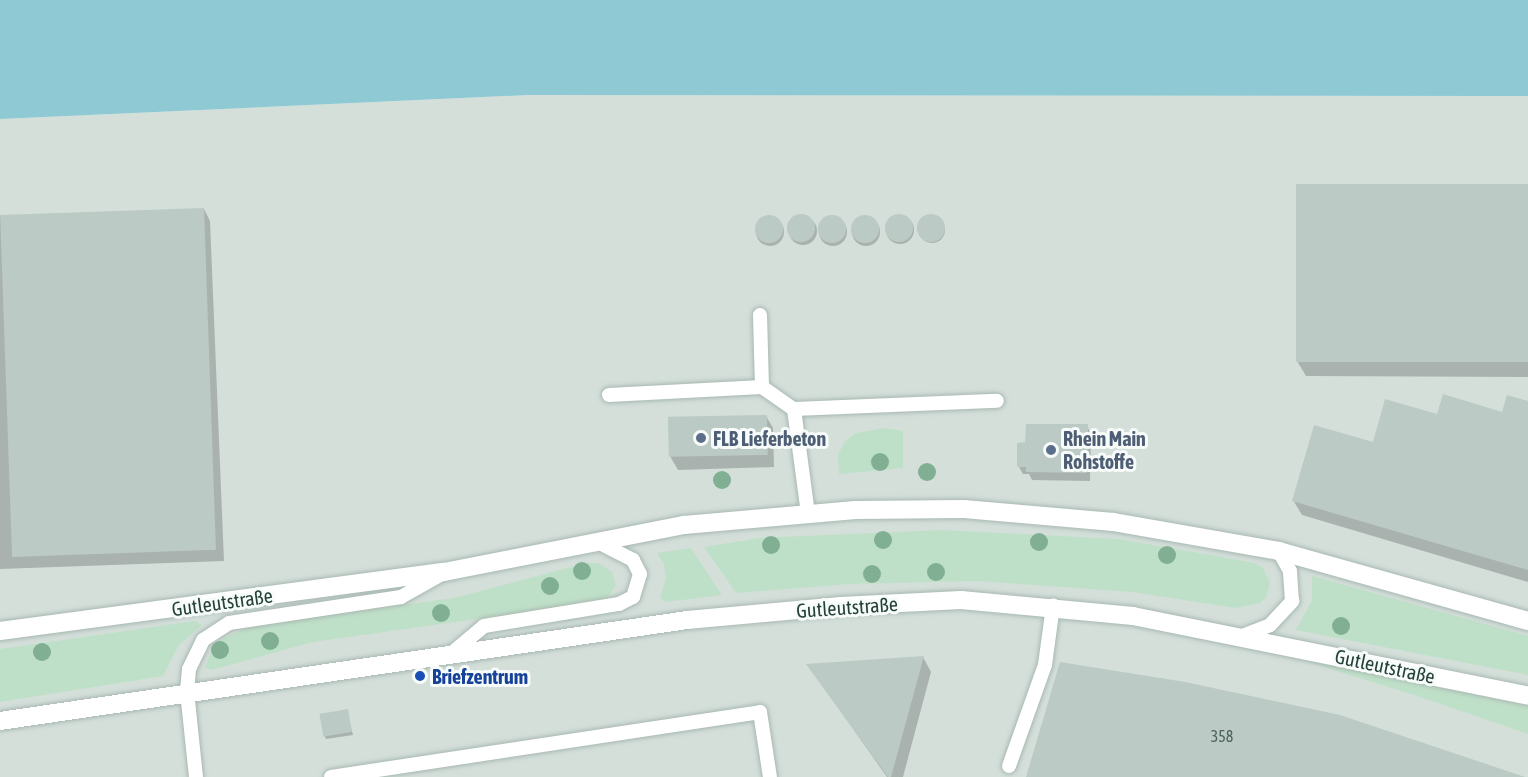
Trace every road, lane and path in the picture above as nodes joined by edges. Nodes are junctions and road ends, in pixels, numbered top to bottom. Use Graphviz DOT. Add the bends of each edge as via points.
graph roads {
  1 [pos="760,315"];
  2 [pos="762,387"];
  3 [pos="609,395"];
  4 [pos="997,401"];
  5 [pos="794,409"];
  6 [pos="808,514"];
  7 [pos="598,542"];
  8 [pos="1279,551"];
  9 [pos="444,572"];
  10 [pos="1053,606"];
  11 [pos="1528,621"];
  12 [pos="0,631"];
  13 [pos="1242,636"];
  14 [pos="453,652"];
  15 [pos="187,692"];
  16 [pos="1528,696"];
  17 [pos="0,721"];
  18 [pos="1009,765"];
  19 [pos="196,777"];
  20 [pos="331,777"];
  21 [pos="770,777"];
  1 -- 2 [label="lane"];
  2 -- 3 [label="lane"];
  2 -- 5 [label="lane"];
  4 -- 5 [label="lane"];
  5 -- 6 [label="lane"];
  6 -- 7 [label="main road, Gutleutstraße" via="684,525"];
  6 -- 8 [label="main road, Gutleutstraße" via="964,509 1113,522"];
  7 -- 9 [label="main road, Gutleutstraße"];
  7 -- 14 [label="lane" via="633,560 640,574 633,597 619,604 484,626"];
  8 -- 11 [label="main road, Gutleutstraße"];
  8 -- 13 [label="lane" via="1290,571 1292,601 1270,625"];
  9 -- 12 [label="main road, Gutleutstraße"];
  9 -- 15 [label="lane, Gutleutstraße" via="401,597 229,623 203,639 189,669"];
  10 -- 13 [label="main road, Gutleutstraße"];
  10 -- 14 [label="main road, Gutleutstraße" via="961,600 841,606 687,620"];
  10 -- 18 [label="lane" via="1045,665"];
  13 -- 16 [label="main road, Gutleutstraße"];
  14 -- 15 [label="main road, Gutleutstraße"];
  15 -- 17 [label="main road, Gutleutstraße"];
  15 -- 19 [label="lane"];
  20 -- 21 [label="lane" via="760,712"];
}
